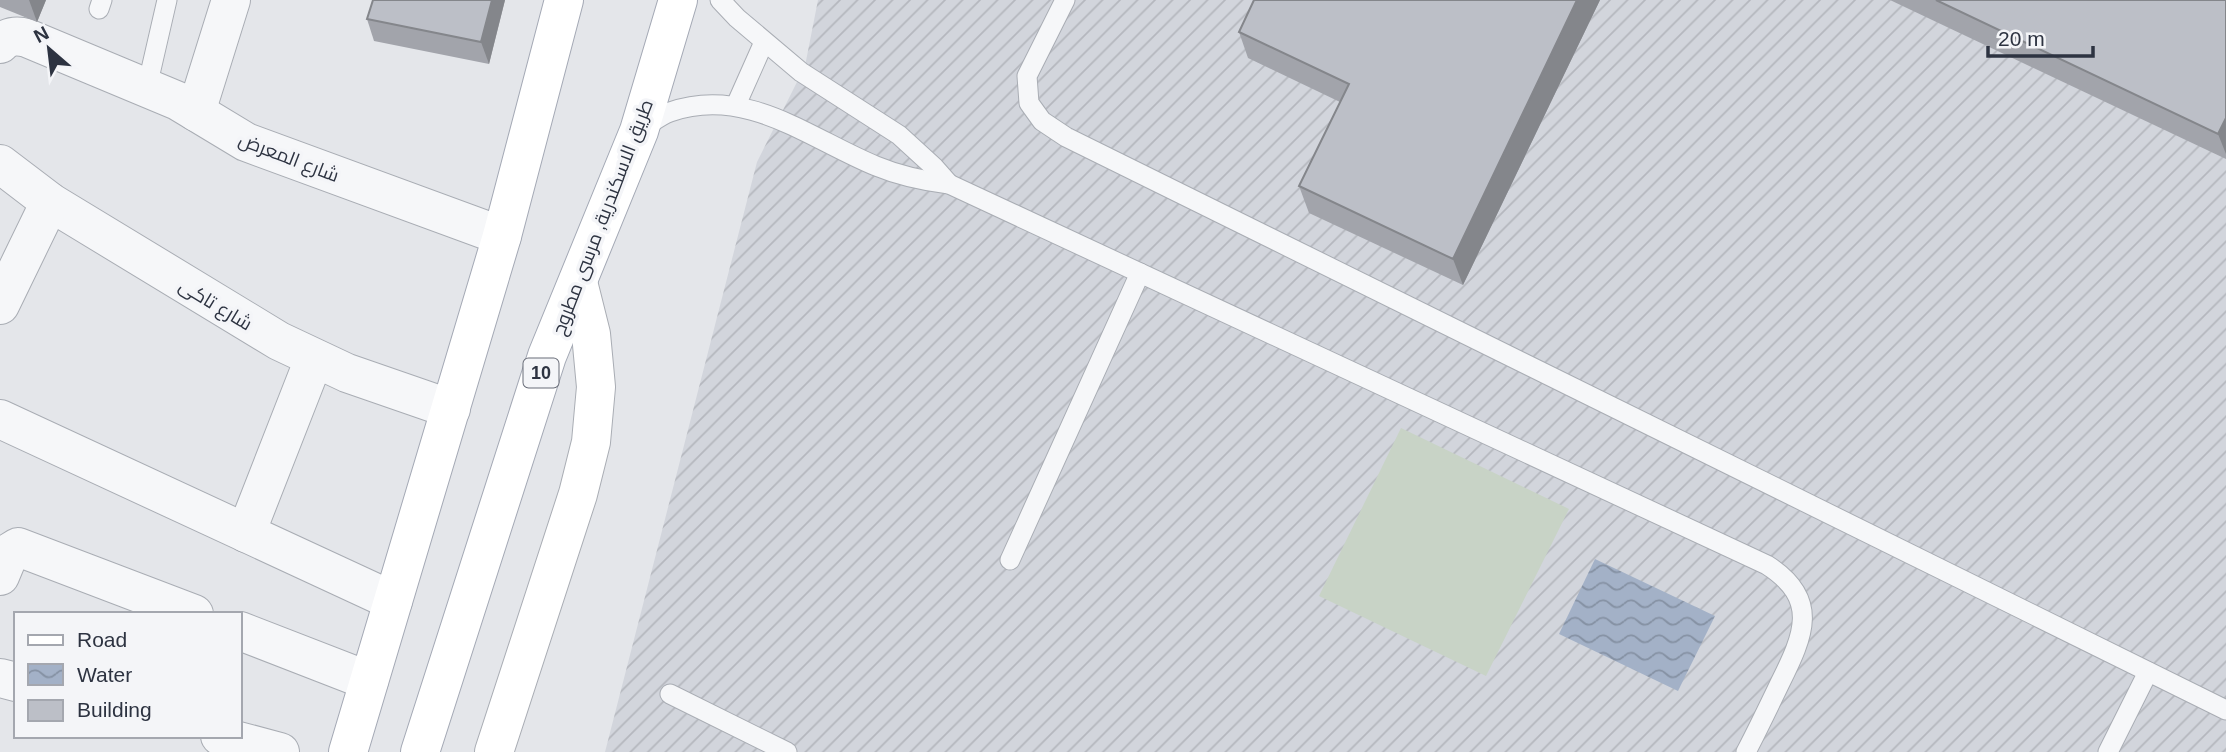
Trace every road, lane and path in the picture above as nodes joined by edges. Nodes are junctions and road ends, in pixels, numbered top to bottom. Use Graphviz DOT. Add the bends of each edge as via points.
graph roads {
  1 [pos="167,0"];
  2 [pos="231,0"];
  3 [pos="564,0"];
  4 [pos="678,0"];
  5 [pos="720,0"];
  6 [pos="1065,0"];
  7 [pos="3,41"];
  8 [pos="765,42"];
  9 [pos="147,87"];
  10 [pos="736,105"];
  11 [pos="196,112"];
  12 [pos="639,131"];
  13 [pos="0,164"];
  14 [pos="949,184"];
  15 [pos="50,202"];
  16 [pos="502,236"];
  17 [pos="1140,273"];
  18 [pos="578,282"];
  19 [pos="0,305"];
  20 [pos="314,359"];
  21 [pos="451,409"];
  22 [pos="0,419"];
  23 [pos="246,533"];
  24 [pos="1010,560"];
  25 [pos="0,576"];
  26 [pos="393,601"];
  27 [pos="189,612"];
  28 [pos="242,632"];
  29 [pos="2148,671"];
  30 [pos="369,681"];
  31 [pos="670,694"];
  32 [pos="2226,710"];
  33 [pos="228,738"];
  34 [pos="280,752"];
  35 [pos="348,752"];
  36 [pos="420,752"];
  37 [pos="494,752"];
  38 [pos="787,752"];
  39 [pos="1746,752"];
  40 [pos="2108,752"];
  1 -- 9 [label="lane"];
  2 -- 11 [label="street"];
  3 -- 16 [label="main road"];
  4 -- 12 [label="main road, طريق الاسكندرية, مرسى مطروح / 10"];
  5 -- 8 [label="lane"];
  6 -- 29 [label="lane" via="1027,76 1029,103 1042,121 1066,137"];
  7 -- 9 [label="street, شارع المعرض" via="27,38"];
  8 -- 10 [label="lane"];
  8 -- 14 [label="lane" via="802,72 899,135"];
  9 -- 11 [label="street, شارع المعرض"];
  10 -- 12 [label="lane" via="702,104 668,112"];
  10 -- 14 [label="lane" via="779,119 885,169"];
  11 -- 16 [label="street, شارع المعرض" via="246,142"];
  12 -- 18 [label="main road, طريق الاسكندرية, مرسى مطروح / 10"];
  13 -- 15 [label="street, شارع تاكى"];
  14 -- 17 [label="lane"];
  15 -- 19 [label="street"];
  15 -- 20 [label="street, شارع تاكى"];
  16 -- 21 [label="main road"];
  17 -- 24 [label="lane"];
  17 -- 39 [label="lane" via="1784,576 1803,610 1803,630"];
  18 -- 36 [label="main road, طريق الاسكندرية, مرسى مطروح / 10" via="547,356"];
  18 -- 37 [label="main road" via="591,334 596,387 591,442"];
  20 -- 21 [label="street, شارع تاكى"];
  20 -- 23 [label="street"];
  21 -- 26 [label="main road"];
  22 -- 23 [label="street"];
  23 -- 26 [label="street"];
  25 -- 27 [label="street" via="10,552 18,547"];
  26 -- 30 [label="main road"];
  28 -- 30 [label="street"];
  29 -- 32 [label="lane"];
  29 -- 40 [label="lane"];
  30 -- 35 [label="main road"];
  31 -- 38 [label="lane"];
  33 -- 34 [label="street"];
}
